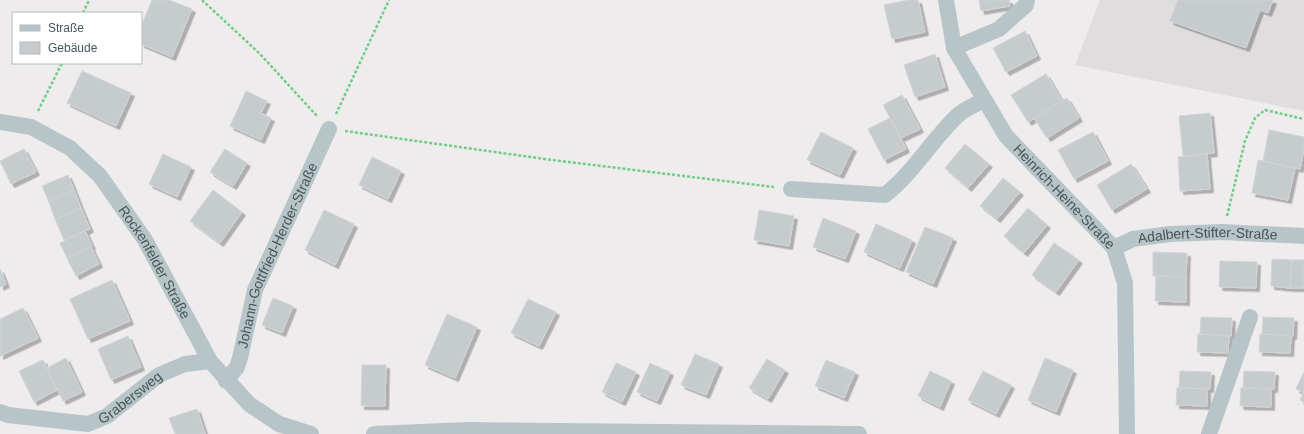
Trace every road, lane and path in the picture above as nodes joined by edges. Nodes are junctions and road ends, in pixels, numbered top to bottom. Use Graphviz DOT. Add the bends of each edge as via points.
graph roads {
  1 [pos="89,0"];
  2 [pos="202,0"];
  3 [pos="389,0"];
  4 [pos="946,0"];
  5 [pos="1028,0"];
  6 [pos="83,12"];
  7 [pos="954,48"];
  8 [pos="62,64"];
  9 [pos="984,100"];
  10 [pos="1304,119"];
  11 [pos="0,122"];
  12 [pos="31,127"];
  13 [pos="329,129"];
  14 [pos="791,189"];
  15 [pos="1223,232"];
  16 [pos="1304,236"];
  17 [pos="1114,248"];
  18 [pos="1250,317"];
  19 [pos="210,361"];
  20 [pos="226,381"];
  21 [pos="0,412"];
  22 [pos="276,429"];
  23 [pos="467,432"];
  24 [pos="311,434"];
  25 [pos="374,434"];
  26 [pos="858,434"];
  27 [pos="1127,434"];
  28 [pos="1209,434"];
  1 -- 6 [label="path"];
  2 -- 13 [label="path" via="260,54"];
  3 -- 13 [label="path"];
  4 -- 7 [label="street, Heinrich-Heine-Straße"];
  5 -- 7 [label="street" via="1026,5 998,29"];
  7 -- 9 [label="street, Heinrich-Heine-Straße"];
  8 -- 12 [label="path"];
  9 -- 14 [label="street" via="958,115 902,181 885,195"];
  9 -- 17 [label="street, Heinrich-Heine-Straße" via="1006,136"];
  10 -- 15 [label="path" via="1265,110 1255,118 1245,142"];
  11 -- 12 [label="street, Rockenfelder Straße"];
  12 -- 19 [label="street, Rockenfelder Straße" via="70,148 100,176 145,240"];
  13 -- 14 [label="path"];
  13 -- 20 [label="street, Johann-Gottfried-Herder-Straße" via="255,290 240,358 237,367"];
  15 -- 16 [label="street, Adalbert-Stifter-Straße"];
  15 -- 17 [label="street, Adalbert-Stifter-Straße" via="1170,234 1133,239"];
  17 -- 27 [label="street, Heinrich-Heine-Straße" via="1125,284"];
  18 -- 28 [label="street"];
  19 -- 20 [label="street, Rockenfelder Straße"];
  19 -- 21 [label="street, Grabersweg" via="185,364 159,375 106,416 88,424"];
  20 -- 22 [label="street, Rockenfelder Straße"];
  22 -- 24 [label="street, Rockenfelder Straße"];
  23 -- 25 [label="street"];
  23 -- 26 [label="street"];
}
